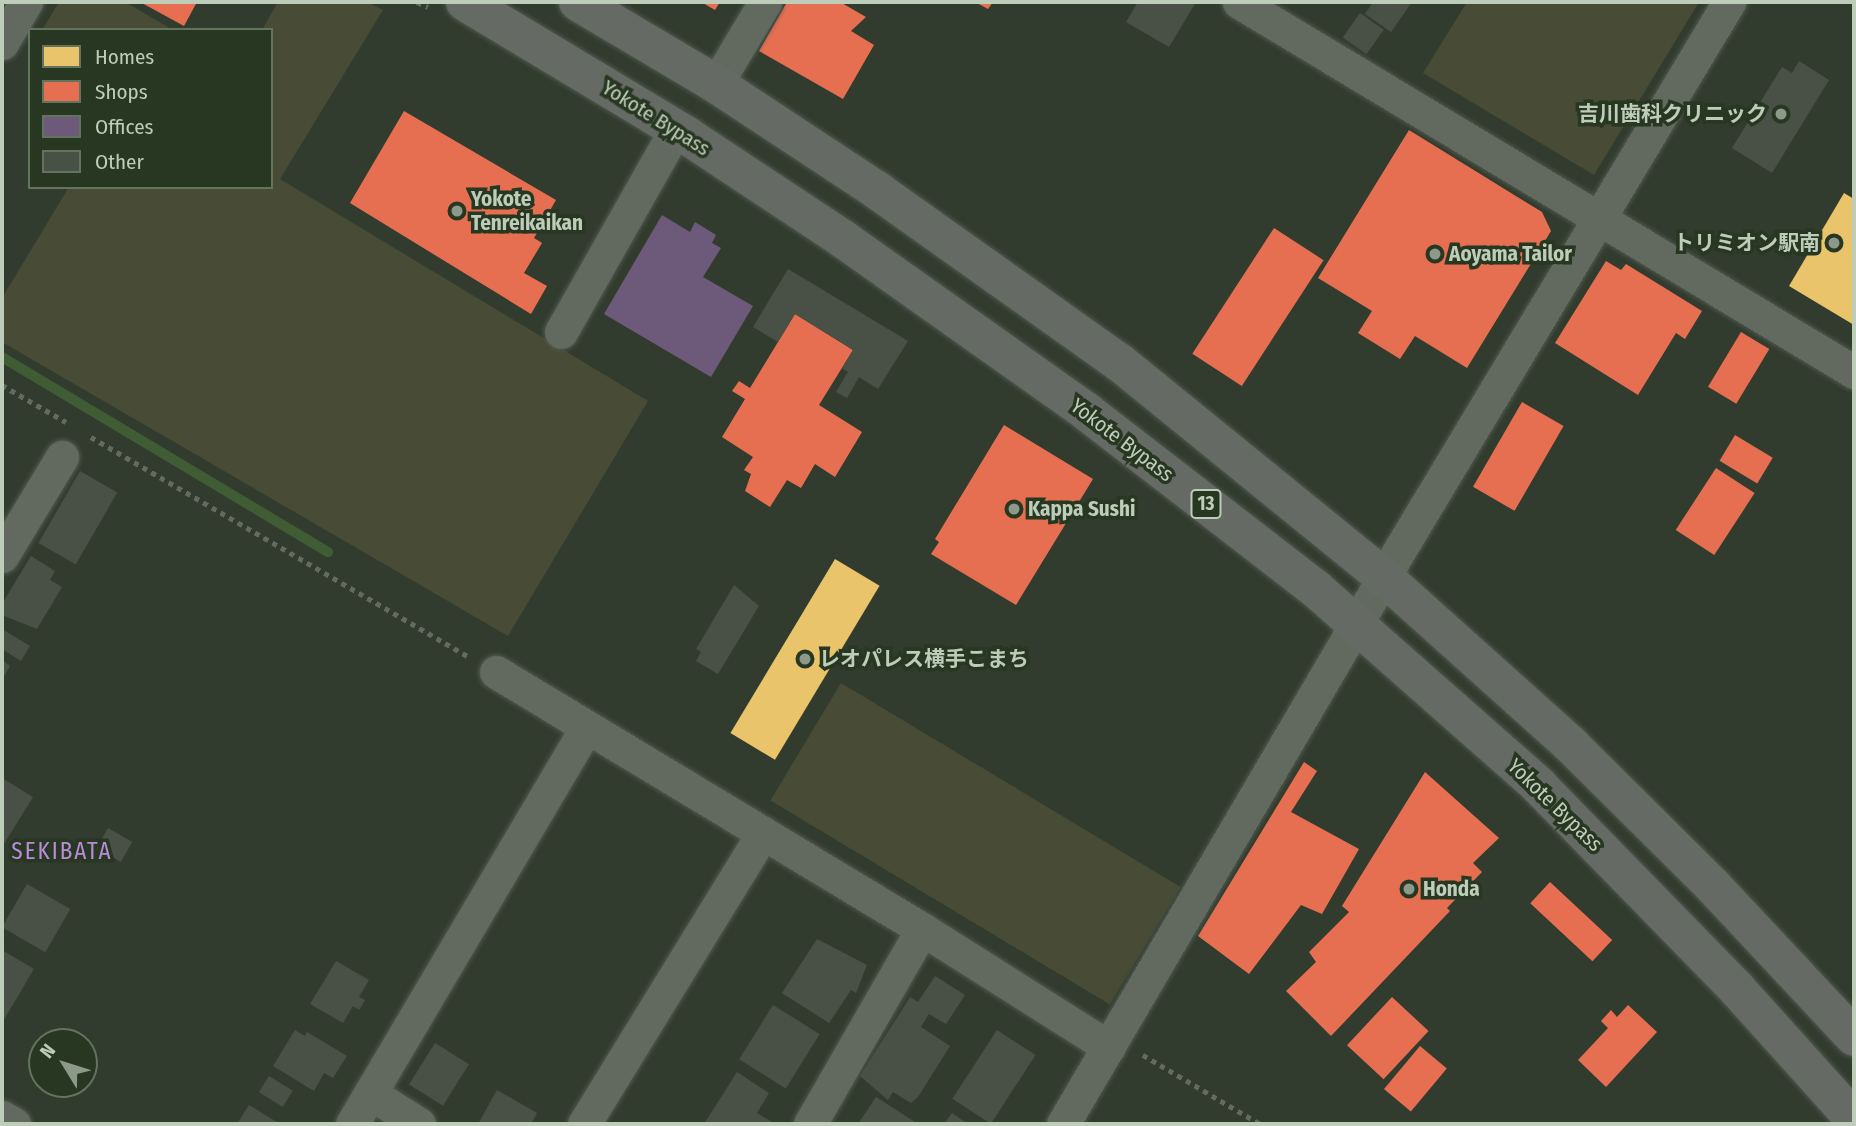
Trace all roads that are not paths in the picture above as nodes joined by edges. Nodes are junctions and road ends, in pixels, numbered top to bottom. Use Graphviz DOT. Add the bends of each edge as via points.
graph roads {
  1 [pos="26,2"];
  2 [pos="578,2"];
  3 [pos="765,2"];
  4 [pos="1239,2"];
  5 [pos="1729,2"];
  6 [pos="453,8"];
  7 [pos="2,43"];
  8 [pos="716,84"];
  9 [pos="676,129"];
  10 [pos="1601,220"];
  11 [pos="561,332"];
  12 [pos="1854,372"];
  13 [pos="62,457"];
  14 [pos="2,556"];
  15 [pos="1385,578"];
  16 [pos="1358,625"];
  17 [pos="496,672"];
  18 [pos="587,727"];
  19 [pos="763,833"];
  20 [pos="922,929"];
  21 [pos="1854,1037"];
  22 [pos="1112,1043"];
  23 [pos="370,1093"];
  24 [pos="2,1117"];
  25 [pos="1854,1119"];
  26 [pos="13,1124"];
  27 [pos="352,1124"];
  28 [pos="419,1124"];
  29 [pos="584,1124"];
  30 [pos="810,1124"];
  31 [pos="1063,1124"];
  1 -- 7 [label="street"];
  2 -- 8 [label="highway"];
  3 -- 8 [label="street"];
  4 -- 10 [label="street"];
  5 -- 10 [label="street"];
  6 -- 9 [label="highway, Yokote Bypass / 13"];
  8 -- 15 [label="highway" via="878,191 1119,362"];
  9 -- 11 [label="street"];
  9 -- 16 [label="highway, Yokote Bypass / 13" via="843,239 1087,412"];
  10 -- 12 [label="street"];
  10 -- 15 [label="street"];
  13 -- 14 [label="street"];
  15 -- 16 [label="street"];
  15 -- 21 [label="highway" via="1571,745 1712,885"];
  16 -- 22 [label="street"];
  16 -- 25 [label="highway, Yokote Bypass / 13" via="1538,785 1737,989"];
  17 -- 18 [label="street"];
  18 -- 19 [label="street"];
  18 -- 23 [label="street"];
  19 -- 20 [label="street"];
  19 -- 29 [label="street"];
  20 -- 22 [label="street"];
  20 -- 30 [label="street"];
  22 -- 31 [label="street"];
  23 -- 27 [label="street"];
  23 -- 28 [label="street"];
  24 -- 26 [label="street"];
}
